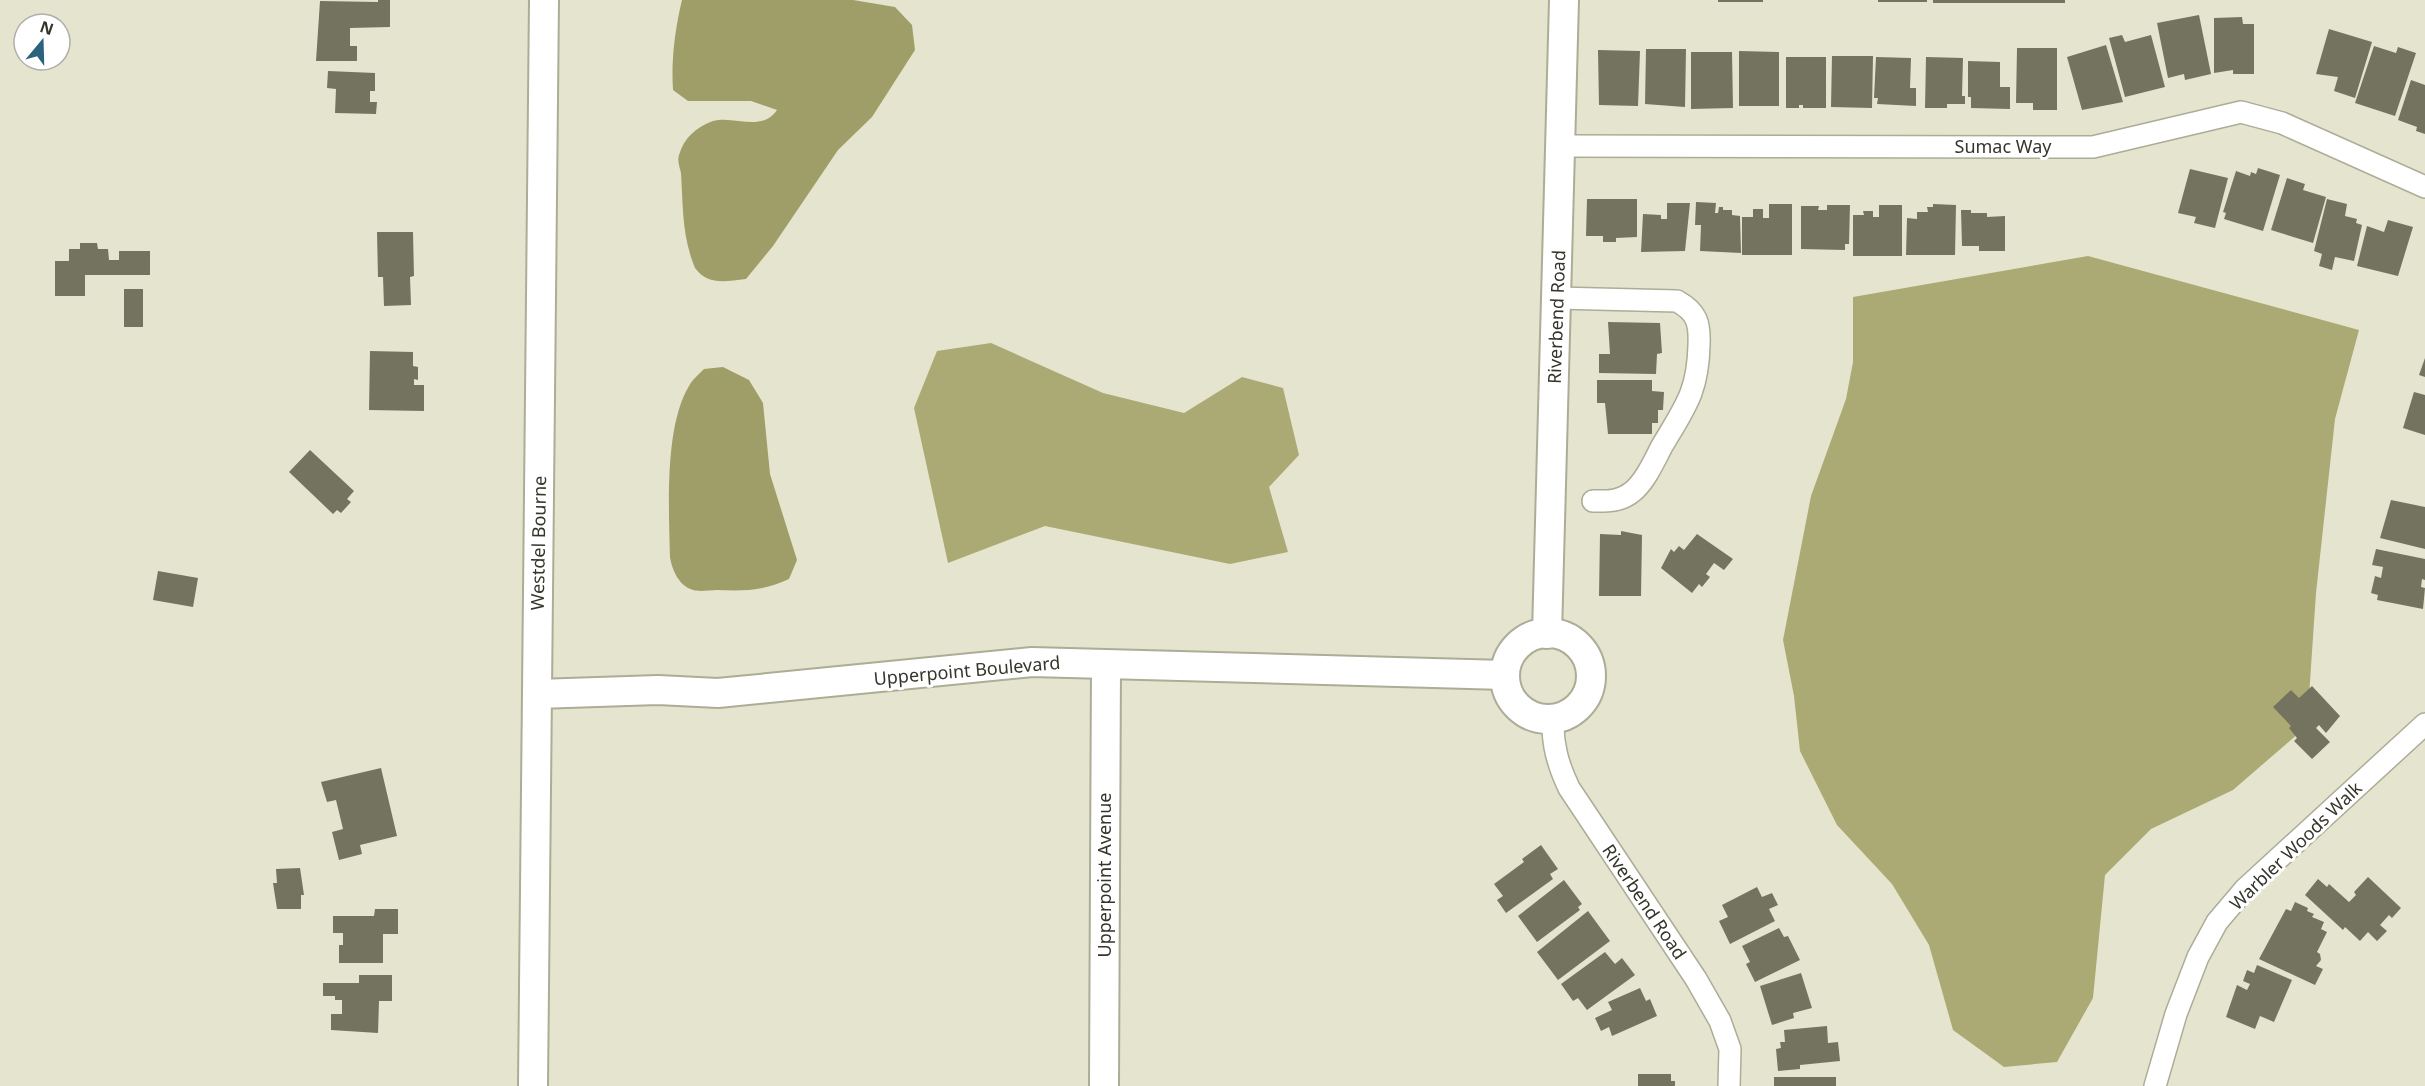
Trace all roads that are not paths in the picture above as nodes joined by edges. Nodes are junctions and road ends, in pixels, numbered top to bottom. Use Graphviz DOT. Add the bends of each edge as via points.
graph roads {
  1 [pos="544,0"];
  2 [pos="1564,0"];
  3 [pos="1562,146"];
  4 [pos="2425,187"];
  5 [pos="1557,298"];
  6 [pos="1593,501"];
  7 [pos="1547,634"];
  8 [pos="1106,665"];
  9 [pos="1505,675"];
  10 [pos="537,694"];
  11 [pos="1553,718"];
  12 [pos="2420,738"];
  13 [pos="533,1086"];
  14 [pos="1104,1086"];
  15 [pos="1729,1086"];
  16 [pos="2155,1086"];
  1 -- 10 [label="street, Westdel Bourne"];
  2 -- 3 [label="street, Riverbend Road"];
  3 -- 4 [label="street, Sumac Way" via="2093,147 2241,112 2282,123"];
  3 -- 5 [label="street, Riverbend Road"];
  5 -- 6 [label="street" via="1677,301 1691,309 1700,324 1699,373 1692,394 1647,472 1633,492 1617,501"];
  5 -- 7 [label="street, Riverbend Road"];
  7 -- 9 [label="street" via="1520,644 1507,663"];
  7 -- 11 [label="street" via="1575,643 1590,669 1589,688 1580,705"];
  8 -- 9 [label="street, Upperpoint Boulevard"];
  8 -- 10 [label="street, Upperpoint Boulevard" via="1032,662 717,693 658,690"];
  8 -- 14 [label="street, Upperpoint Avenue"];
  9 -- 11 [label="street" via="1510,698 1518,707 1538,718"];
  10 -- 13 [label="street, Westdel Bourne"];
  11 -- 15 [label="street, Riverbend Road" via="1554,748 1569,788 1720,1020 1730,1049"];
  12 -- 16 [label="street, Warbler Woods Walk" via="2245,889 2217,922 2198,957 2176,1014"];
}
